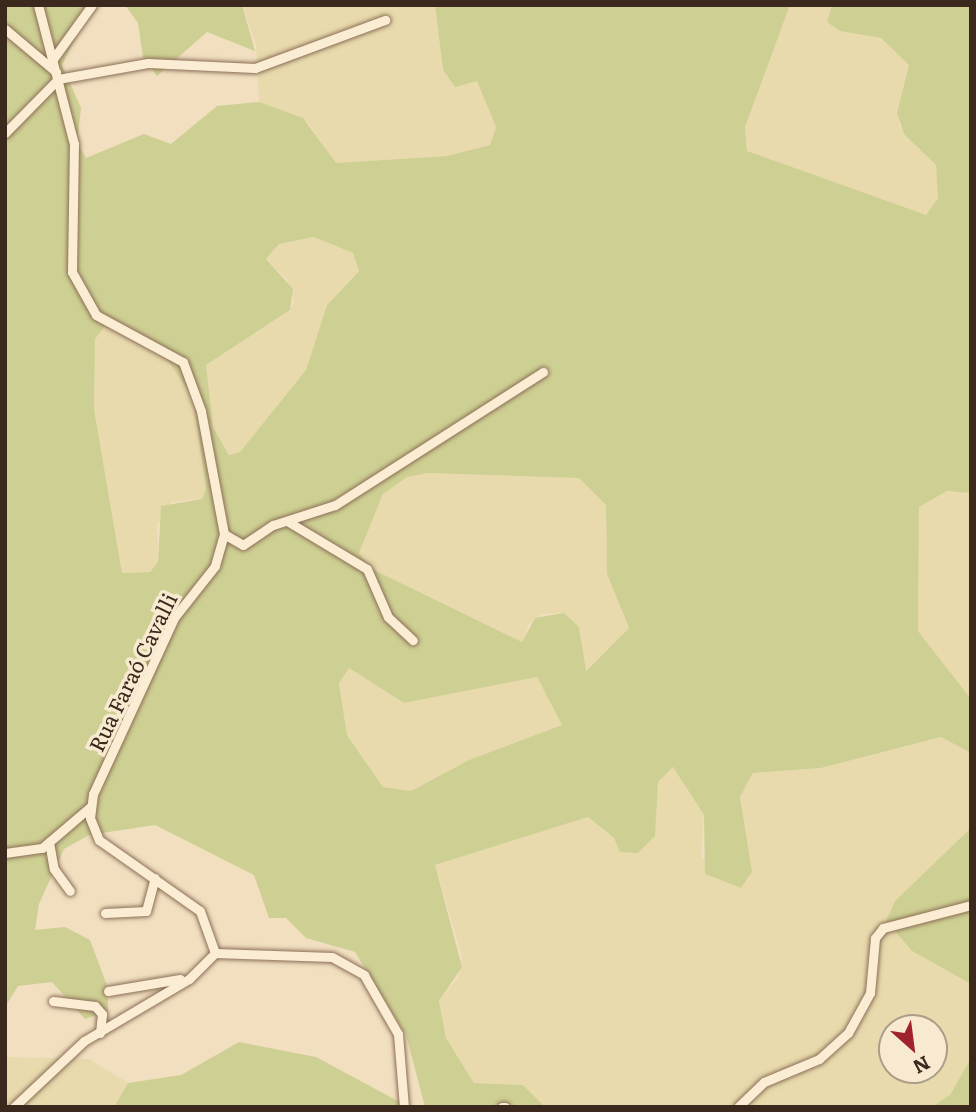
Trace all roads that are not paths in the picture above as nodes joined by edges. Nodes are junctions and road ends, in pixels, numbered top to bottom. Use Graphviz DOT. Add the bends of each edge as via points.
graph roads {
  1 [pos="38,5"];
  2 [pos="92,5"];
  3 [pos="385,20"];
  4 [pos="5,29"];
  5 [pos="53,59"];
  6 [pos="57,75"];
  7 [pos="5,133"];
  8 [pos="543,372"];
  9 [pos="287,522"];
  10 [pos="224,534"];
  11 [pos="413,640"];
  12 [pos="90,807"];
  13 [pos="49,842"];
  14 [pos="5,853"];
  15 [pos="155,878"];
  16 [pos="70,891"];
  17 [pos="971,905"];
  18 [pos="105,913"];
  19 [pos="215,953"];
  20 [pos="195,975"];
  21 [pos="108,991"];
  22 [pos="53,1000"];
  23 [pos="100,1034"];
  24 [pos="14,1107"];
  25 [pos="404,1107"];
  26 [pos="738,1107"];
  1 -- 5 [label="street, Rua Faraó Cavalli"];
  2 -- 5 [label="street"];
  3 -- 6 [label="street" via="255,68 148,63"];
  4 -- 6 [label="street"];
  5 -- 6 [label="street, Rua Faraó Cavalli"];
  6 -- 7 [label="street"];
  6 -- 10 [label="street, Rua Faraó Cavalli" via="74,144 72,272 96,315 183,362 201,411"];
  8 -- 9 [label="street" via="427,444 388,476"];
  9 -- 10 [label="street" via="243,545"];
  9 -- 11 [label="street" via="367,569 388,617"];
  10 -- 12 [label="street, Rua Faraó Cavalli" via="215,566 174,618"];
  12 -- 13 [label="street"];
  12 -- 15 [label="street" via="99,840"];
  13 -- 14 [label="street"];
  13 -- 16 [label="street" via="54,869"];
  15 -- 18 [label="street" via="146,911"];
  15 -- 19 [label="street" via="200,911"];
  17 -- 26 [label="street" via="883,928 875,937 870,993 848,1034 819,1059 764,1082"];
  19 -- 20 [label="street"];
  19 -- 25 [label="street" via="332,957 364,975 398,1034"];
  20 -- 21 [label="street"];
  20 -- 23 [label="street"];
  22 -- 23 [label="street" via="95,1006 102,1014"];
  23 -- 24 [label="street" via="41,1077"];
}
